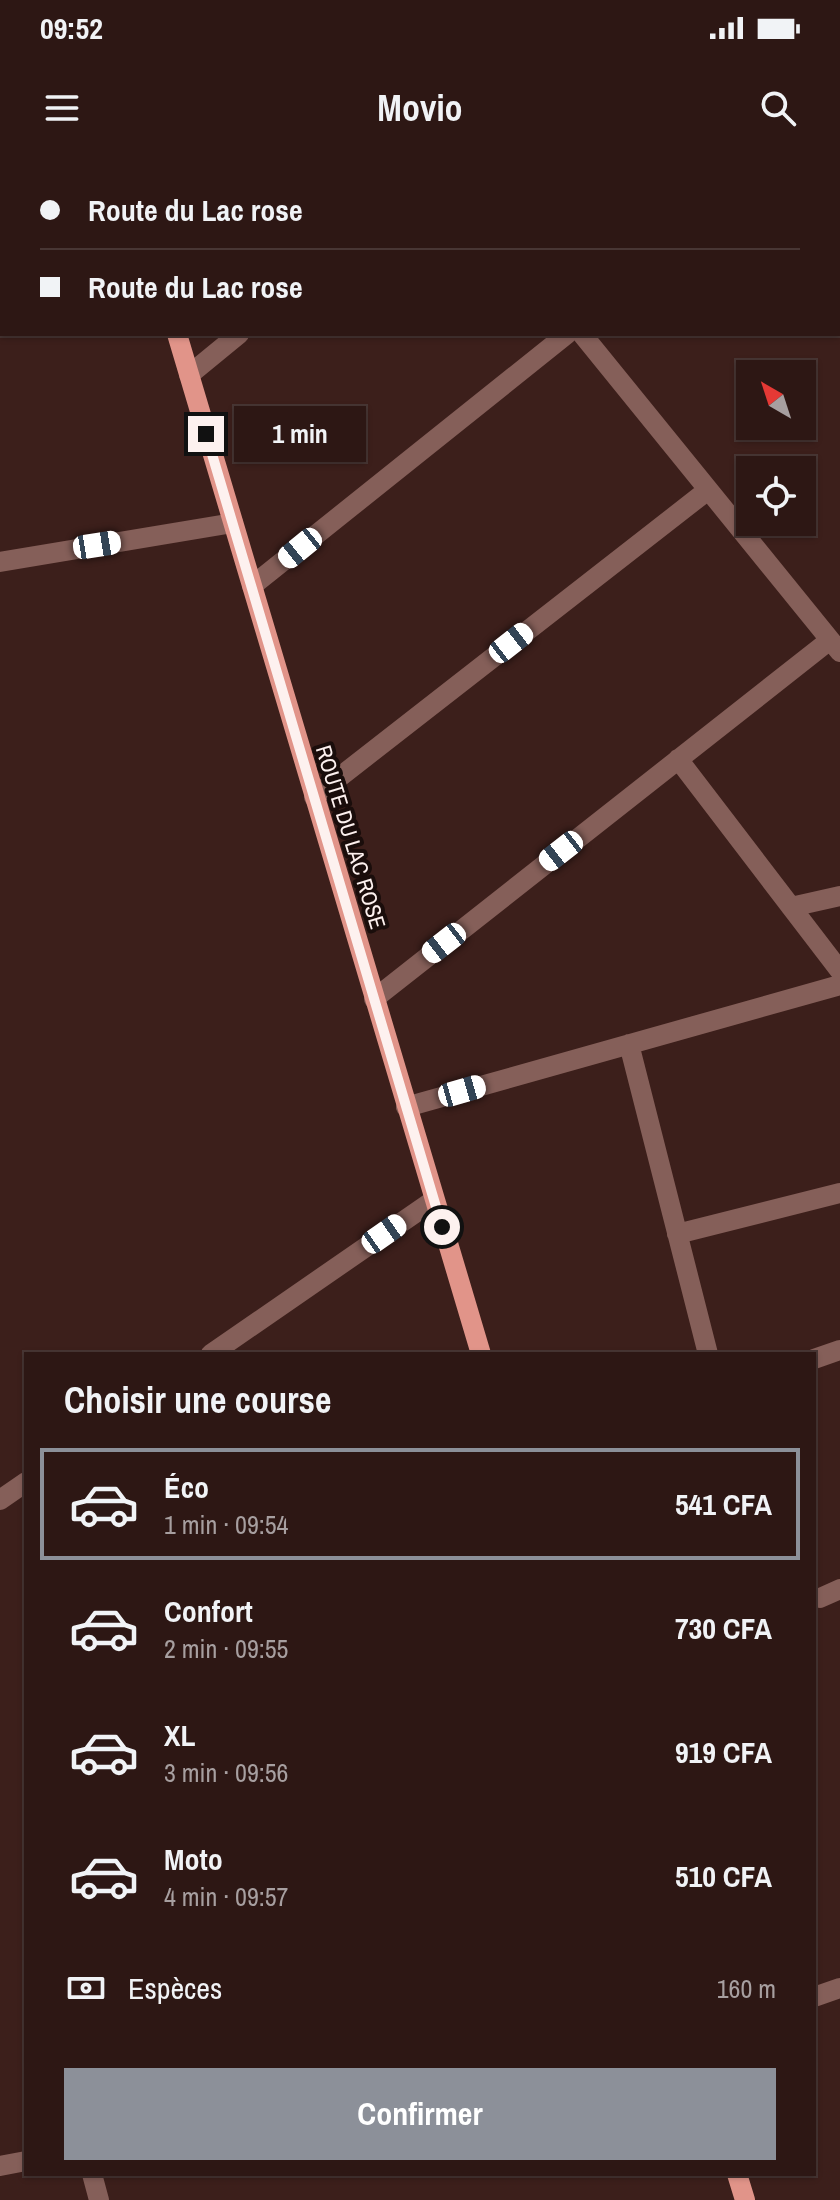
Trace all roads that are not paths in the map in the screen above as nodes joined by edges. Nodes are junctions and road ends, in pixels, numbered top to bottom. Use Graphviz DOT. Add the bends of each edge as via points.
graph roads {
  1 [pos="178,336"];
  2 [pos="237,336"];
  3 [pos="564,336"];
  4 [pos="584,336"];
  5 [pos="189,375"];
  6 [pos="708,490"];
  7 [pos="233,523"];
  8 [pos="0,562"];
  9 [pos="252,586"];
  10 [pos="835,646"];
  11 [pos="678,759"];
  12 [pos="314,797"];
  13 [pos="840,896"];
  14 [pos="791,907"];
  15 [pos="840,971"];
  16 [pos="840,985"];
  17 [pos="374,999"];
  18 [pos="629,1044"];
  19 [pos="406,1107"];
  20 [pos="840,1193"];
  21 [pos="434,1200"];
  22 [pos="677,1234"];
  23 [pos="840,1350"];
  24 [pos="214,1352"];
  25 [pos="480,1352"];
  26 [pos="707,1352"];
  27 [pos="816,1358"];
  28 [pos="24,1483"];
  29 [pos="0,1500"];
  30 [pos="840,1589"];
  31 [pos="820,1598"];
  32 [pos="840,1988"];
  33 [pos="816,1996"];
  34 [pos="24,2161"];
  35 [pos="0,2166"];
  36 [pos="93,2176"];
  37 [pos="738,2176"];
  38 [pos="99,2200"];
  39 [pos="745,2200"];
  1 -- 5 [label="main road, ROUTE DU LAC ROSE"];
  2 -- 5 [label="street"];
  3 -- 9 [label="street"];
  4 -- 6 [label="street"];
  5 -- 7 [label="main road, ROUTE DU LAC ROSE"];
  6 -- 10 [label="street"];
  6 -- 12 [label="street"];
  7 -- 8 [label="street"];
  7 -- 9 [label="main road, ROUTE DU LAC ROSE"];
  9 -- 12 [label="main road, ROUTE DU LAC ROSE"];
  10 -- 11 [label="street"];
  11 -- 14 [label="street"];
  11 -- 17 [label="street"];
  12 -- 17 [label="main road, ROUTE DU LAC ROSE"];
  13 -- 14 [label="street"];
  14 -- 15 [label="street"];
  16 -- 18 [label="street"];
  17 -- 19 [label="main road, ROUTE DU LAC ROSE"];
  18 -- 19 [label="street"];
  18 -- 22 [label="street"];
  19 -- 21 [label="main road, ROUTE DU LAC ROSE"];
  20 -- 22 [label="street"];
  21 -- 24 [label="street"];
  21 -- 25 [label="main road, ROUTE DU LAC ROSE"];
  22 -- 26 [label="street"];
  23 -- 27 [label="street"];
  28 -- 29 [label="street"];
  30 -- 31 [label="street"];
  32 -- 33 [label="street"];
  34 -- 35 [label="street"];
  36 -- 38 [label="street"];
  37 -- 39 [label="main road"];
}
